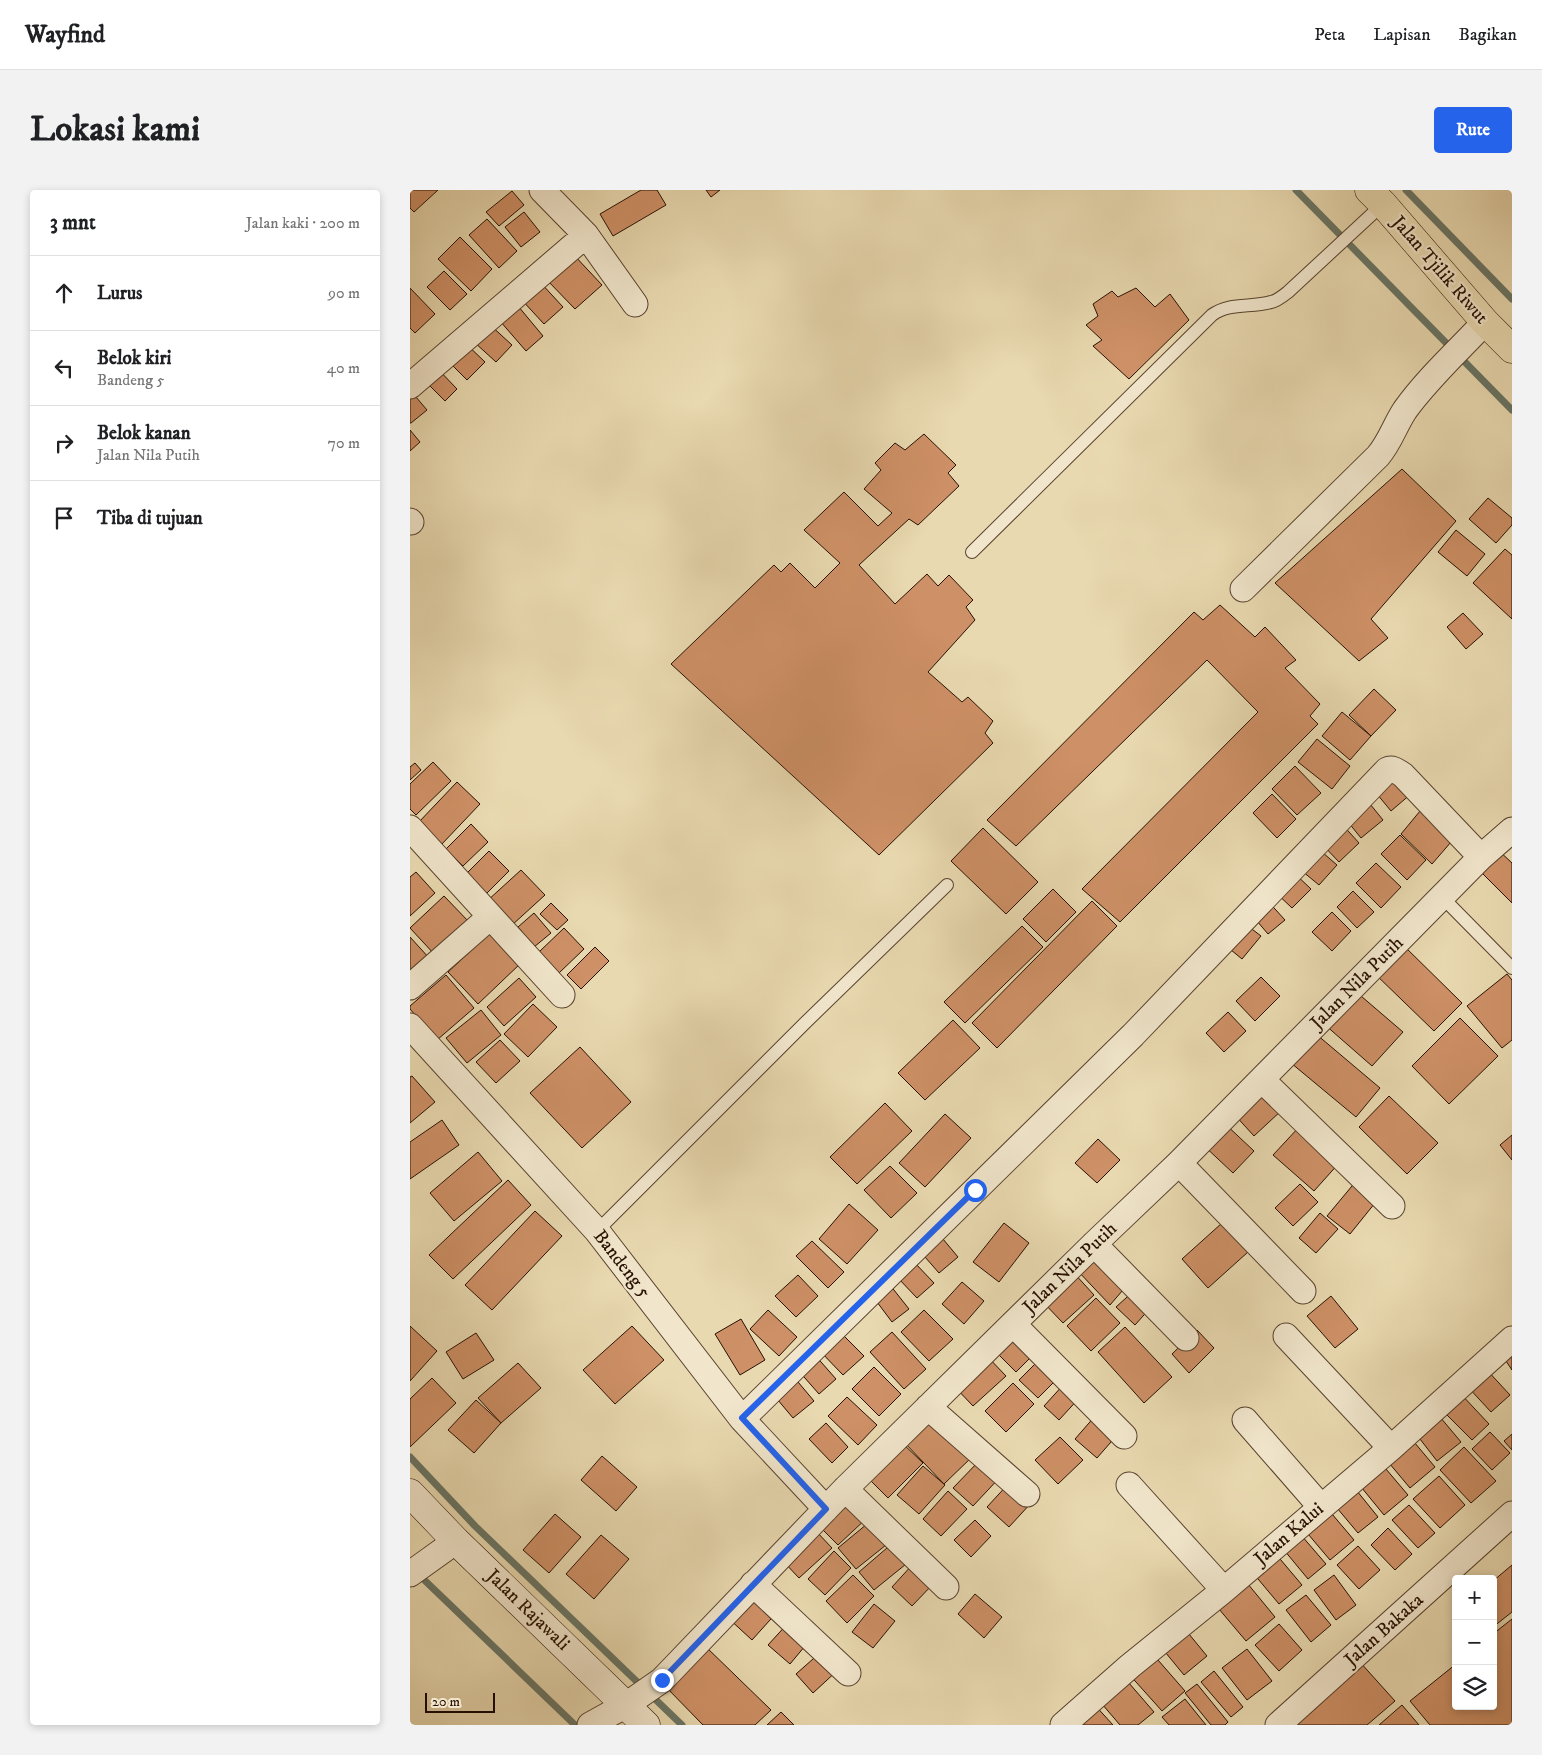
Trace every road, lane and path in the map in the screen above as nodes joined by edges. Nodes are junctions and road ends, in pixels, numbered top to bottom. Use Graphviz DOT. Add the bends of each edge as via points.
graph roads {
  1 [pos="542,190"];
  2 [pos="1376,197"];
  3 [pos="586,236"];
  4 [pos="635,304"];
  5 [pos="1485,322"];
  6 [pos="1512,349"];
  7 [pos="410,386"];
  8 [pos="972,552"];
  9 [pos="1243,588"];
  10 [pos="410,828"];
  11 [pos="1512,830"];
  12 [pos="1482,856"];
  13 [pos="947,885"];
  14 [pos="1442,897"];
  15 [pos="490,917"];
  16 [pos="1512,968"];
  17 [pos="410,987"];
  18 [pos="562,995"];
  19 [pos="410,1026"];
  20 [pos="1262,1080"];
  21 [pos="1178,1164"];
  22 [pos="1392,1206"];
  23 [pos="597,1231"];
  24 [pos="1094,1244"];
  25 [pos="1303,1291"];
  26 [pos="1013,1324"];
  27 [pos="1286,1336"];
  28 [pos="1186,1338"];
  29 [pos="1512,1339"];
  30 [pos="928,1407"];
  31 [pos="742,1418"];
  32 [pos="1245,1420"];
  33 [pos="1124,1436"];
  34 [pos="1391,1448"];
  35 [pos="1129,1485"];
  36 [pos="845,1489"];
  37 [pos="410,1493"];
  38 [pos="1027,1494"];
  39 [pos="1321,1507"];
  40 [pos="826,1509"];
  41 [pos="1512,1514"];
  42 [pos="456,1540"];
  43 [pos="410,1574"];
  44 [pos="753,1584"];
  45 [pos="946,1587"];
  46 [pos="1224,1590"];
  47 [pos="848,1673"];
  48 [pos="626,1705"];
  49 [pos="590,1725"];
  50 [pos="646,1725"];
  51 [pos="1063,1725"];
  52 [pos="1278,1725"];
  1 -- 3 [label="street"];
  2 -- 5 [label="highway, Jalan Tjilik Riwut"];
  2 -- 8 [label="lane" via="1288,292 1270,302 1225,308 1212,315"];
  3 -- 4 [label="street"];
  3 -- 7 [label="street"];
  5 -- 6 [label="highway, Jalan Tjilik Riwut"];
  5 -- 9 [label="street" via="1416,396 1378,456"];
  10 -- 15 [label="street"];
  11 -- 12 [label="street, Jalan Nila Putih"];
  12 -- 14 [label="street, Jalan Nila Putih"];
  12 -- 31 [label="street" via="1403,775 1396,770 1387,770 1133,1035"];
  13 -- 23 [label="lane"];
  14 -- 16 [label="lane"];
  14 -- 20 [label="street, Jalan Nila Putih"];
  15 -- 17 [label="street"];
  15 -- 18 [label="street"];
  19 -- 23 [label="street, Bandeng 5"];
  20 -- 21 [label="street, Jalan Nila Putih"];
  20 -- 22 [label="street"];
  21 -- 24 [label="street, Jalan Nila Putih"];
  21 -- 25 [label="street"];
  23 -- 31 [label="street, Bandeng 5"];
  24 -- 26 [label="street, Jalan Nila Putih"];
  24 -- 28 [label="street"];
  26 -- 30 [label="street, Jalan Nila Putih"];
  26 -- 33 [label="street"];
  27 -- 34 [label="street"];
  29 -- 34 [label="street, Jalan Kalui"];
  30 -- 36 [label="street, Jalan Nila Putih"];
  30 -- 38 [label="street"];
  31 -- 40 [label="street, Bandeng 5"];
  32 -- 39 [label="street"];
  34 -- 39 [label="street, Jalan Kalui"];
  35 -- 46 [label="street"];
  36 -- 40 [label="street, Jalan Nila Putih"];
  36 -- 45 [label="street"];
  37 -- 42 [label="main road, Jalan Rajawali"];
  39 -- 46 [label="street, Jalan Kalui"];
  40 -- 44 [label="street, Jalan Nila Putih"];
  41 -- 52 [label="street, Jalan Bakaka"];
  42 -- 43 [label="street"];
  42 -- 48 [label="main road, Jalan Rajawali"];
  44 -- 47 [label="street"];
  44 -- 48 [label="street, Jalan Nila Putih" via="662,1680"];
  46 -- 51 [label="street, Jalan Kalui"];
  48 -- 49 [label="street, Jalan Nila Putih"];
  48 -- 50 [label="main road, Jalan Rajawali"];
}
